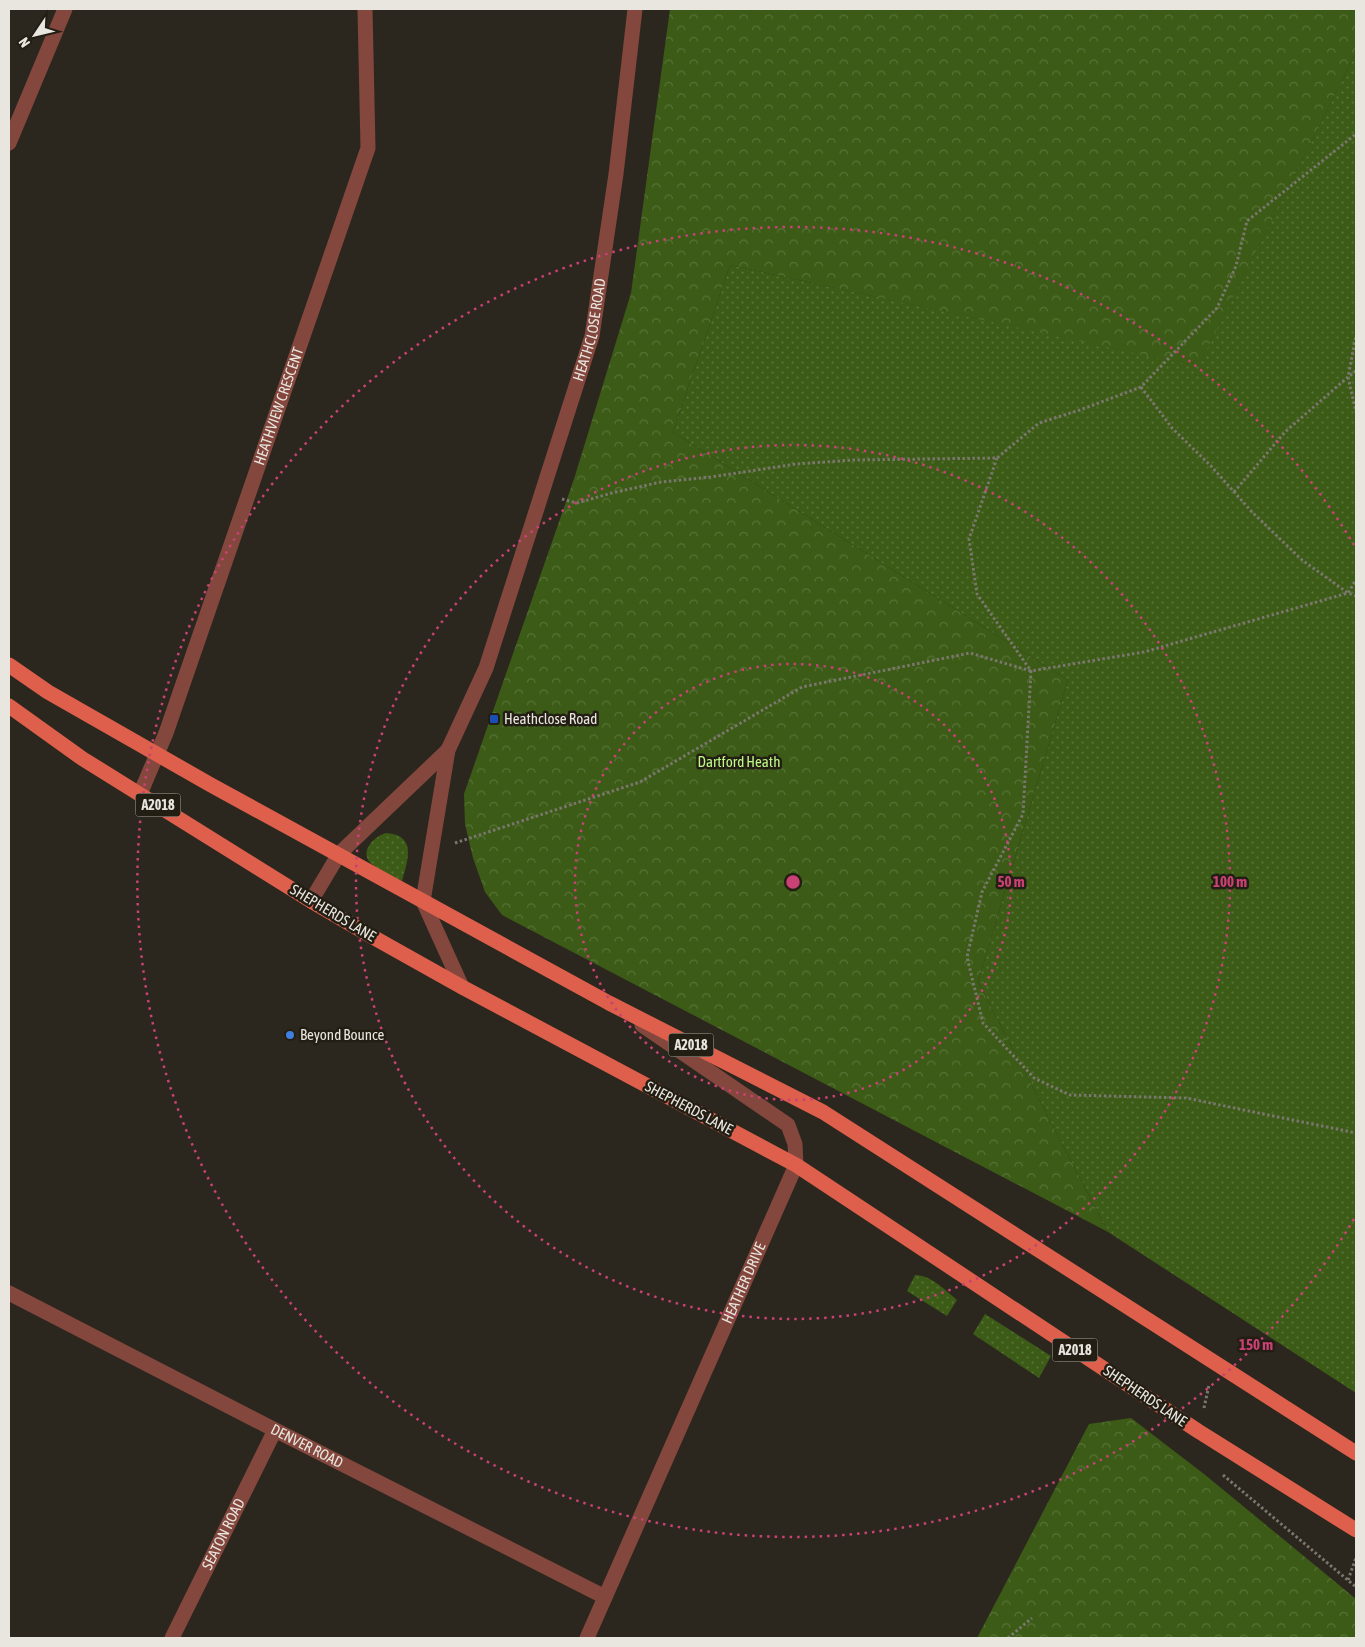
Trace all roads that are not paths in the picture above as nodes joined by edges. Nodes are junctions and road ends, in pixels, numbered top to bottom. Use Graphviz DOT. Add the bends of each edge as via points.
graph roads {
  1 [pos="65,9"];
  2 [pos="365,9"];
  3 [pos="635,9"];
  4 [pos="9,143"];
  5 [pos="9,665"];
  6 [pos="9,706"];
  7 [pos="448,750"];
  8 [pos="157,754"];
  9 [pos="140,794"];
  10 [pos="338,854"];
  11 [pos="423,900"];
  12 [pos="311,901"];
  13 [pos="462,987"];
  14 [pos="609,1003"];
  15 [pos="796,1165"];
  16 [pos="9,1293"];
  17 [pos="275,1430"];
  18 [pos="1356,1453"];
  19 [pos="1356,1530"];
  20 [pos="606,1597"];
  21 [pos="172,1638"];
  22 [pos="587,1638"];
  1 -- 4 [label="street"];
  2 -- 8 [label="street, HEATHVIEW CRESCENT" via="368,148"];
  3 -- 7 [label="street, HEATHCLOSE ROAD" via="616,174 592,336 486,668"];
  5 -- 8 [label="main road, A2018" via="48,692"];
  6 -- 9 [label="main road, SHEPHERDS LANE / A2018" via="83,759"];
  7 -- 10 [label="street, HEATHCLOSE ROAD"];
  7 -- 11 [label="street, HEATHCLOSE ROAD"];
  8 -- 9 [label="street, HEATHVIEW CRESCENT"];
  8 -- 10 [label="main road, A2018"];
  9 -- 12 [label="main road, SHEPHERDS LANE / A2018"];
  10 -- 11 [label="main road, A2018"];
  10 -- 12 [label="street, HEATHCLOSE ROAD"];
  11 -- 13 [label="street"];
  11 -- 14 [label="main road, A2018"];
  12 -- 13 [label="main road, SHEPHERDS LANE / A2018"];
  13 -- 15 [label="main road, SHEPHERDS LANE / A2018"];
  14 -- 15 [label="street, HEATHER DRIVE" via="788,1126 795,1144"];
  14 -- 18 [label="main road, A2018" via="823,1112"];
  15 -- 19 [label="main road, SHEPHERDS LANE / A2018" via="1190,1426"];
  15 -- 20 [label="street, HEATHER DRIVE"];
  16 -- 17 [label="street, DENVER ROAD"];
  17 -- 20 [label="street, DENVER ROAD"];
  17 -- 21 [label="street, SEATON ROAD"];
  20 -- 22 [label="street, HEATHER DRIVE"];
}
